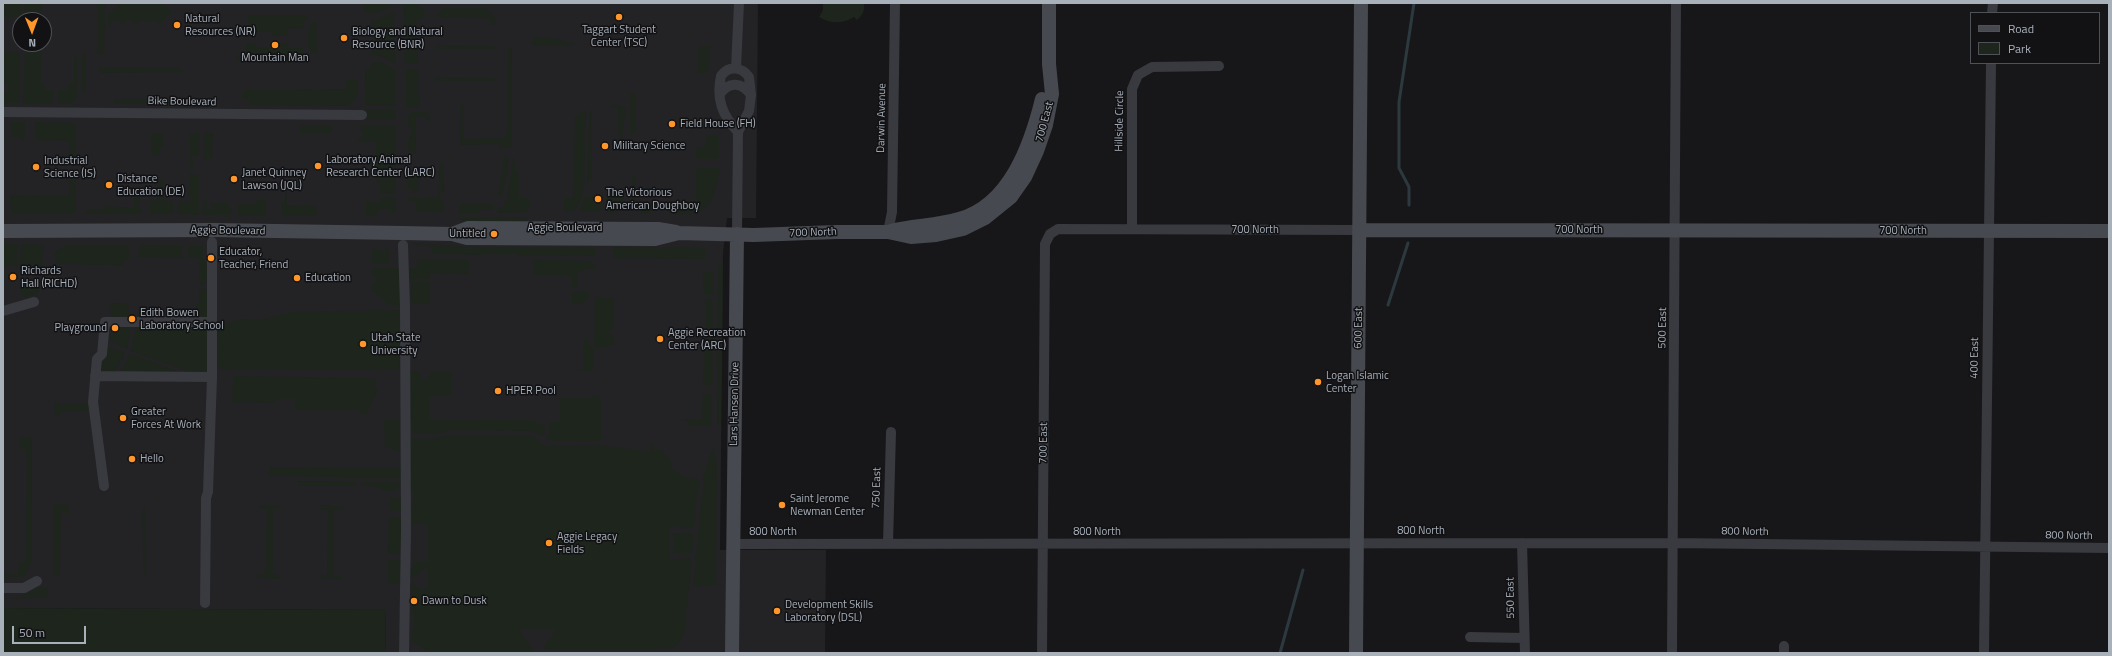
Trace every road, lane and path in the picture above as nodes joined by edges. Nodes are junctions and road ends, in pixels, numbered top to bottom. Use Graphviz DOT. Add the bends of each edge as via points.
graph roads {
  1 [pos="740,3"];
  2 [pos="895,3"];
  3 [pos="1049,3"];
  4 [pos="1361,3"];
  5 [pos="1676,3"];
  6 [pos="1991,64"];
  7 [pos="1219,66"];
  8 [pos="736,68"];
  9 [pos="720,94"];
  10 [pos="751,95"];
  11 [pos="3,112"];
  12 [pos="362,115"];
  13 [pos="738,132"];
  14 [pos="1007,193"];
  15 [pos="1132,229"];
  16 [pos="3,230"];
  17 [pos="1360,230"];
  18 [pos="1676,230"];
  19 [pos="1988,231"];
  20 [pos="2109,231"];
  21 [pos="888,232"];
  22 [pos="737,234"];
  23 [pos="1050,234"];
  24 [pos="212,242"];
  25 [pos="403,245"];
  26 [pos="34,302"];
  27 [pos="3,311"];
  28 [pos="212,322"];
  29 [pos="95,376"];
  30 [pos="212,377"];
  31 [pos="891,432"];
  32 [pos="104,486"];
  33 [pos="1356,543"];
  34 [pos="1522,543"];
  35 [pos="1673,543"];
  36 [pos="733,544"];
  37 [pos="888,544"];
  38 [pos="1043,544"];
  39 [pos="1985,547"];
  40 [pos="2109,548"];
  41 [pos="37,581"];
  42 [pos="3,588"];
  43 [pos="205,603"];
  44 [pos="1470,637"];
  45 [pos="1524,638"];
  46 [pos="404,653"];
  47 [pos="732,653"];
  48 [pos="1042,653"];
  49 [pos="1356,653"];
  50 [pos="1525,653"];
  51 [pos="1672,653"];
  52 [pos="1984,653"];
  1 -- 8 [label="street"];
  2 -- 21 [label="street, Darwin Avenue" via="892,212"];
  3 -- 14 [label="street, 700 East" via="1049,64 1028,147"];
  4 -- 17 [label="street, 600 East"];
  5 -- 18 [label="street, 500 East"];
  6 -- 19 [label="street, 400 East"];
  7 -- 15 [label="street, Hillside Circle" via="1152,66 1138,75 1132,89"];
  8 -- 9 [label="street" via="728,69 721,76"];
  8 -- 10 [label="street, Lars Hansen Drive" via="749,77"];
  9 -- 10 [label="street" via="726,87 735,84 745,87"];
  9 -- 13 [label="street" via="720,105 726,120"];
  10 -- 13 [label="street, Lars Hansen Drive" via="749,111"];
  11 -- 12 [label="street, Bike Boulevard"];
  13 -- 22 [label="street, Lars Hansen Drive"];
  14 -- 21 [label="street, 700 North" via="962,219 936,225 909,226"];
  15 -- 17 [label="street, 700 North"];
  15 -- 23 [label="street, 700 North" via="1058,228"];
  16 -- 22 [label="street, Aggie Boulevard" via="213,230 452,234 467,238 609,240 655,239 679,233"];
  17 -- 18 [label="street, 700 North"];
  17 -- 33 [label="street, 600 East"];
  18 -- 19 [label="street, 700 North"];
  18 -- 35 [label="street, 500 East"];
  19 -- 20 [label="street, 700 North"];
  19 -- 39 [label="street, 400 East"];
  21 -- 22 [label="street, 700 North"];
  22 -- 36 [label="street, Lars Hansen Drive"];
  23 -- 38 [label="street, 700 East" via="1046,244"];
  24 -- 28 [label="street"];
  25 -- 46 [label="street" via="406,530"];
  26 -- 27 [label="street"];
  28 -- 29 [label="street" via="105,322 102,354 97,359"];
  28 -- 30 [label="street"];
  29 -- 30 [label="street"];
  29 -- 32 [label="street" via="93,402"];
  30 -- 43 [label="street" via="206,498"];
  31 -- 37 [label="street, 750 East"];
  33 -- 34 [label="street, 800 North"];
  33 -- 38 [label="street, 800 North"];
  33 -- 49 [label="street, 600 East"];
  34 -- 35 [label="street, 800 North"];
  34 -- 45 [label="street, 550 East"];
  35 -- 39 [label="street, 800 North"];
  35 -- 51 [label="street, 500 East"];
  36 -- 37 [label="street, 800 North"];
  36 -- 47 [label="street, Lars Hansen Drive"];
  37 -- 38 [label="street, 800 North"];
  38 -- 48 [label="street, 700 East"];
  39 -- 40 [label="street, 800 North"];
  39 -- 52 [label="street, 400 East"];
  41 -- 42 [label="street" via="24,588"];
  44 -- 45 [label="street"];
  45 -- 50 [label="street, 550 East"];
}
